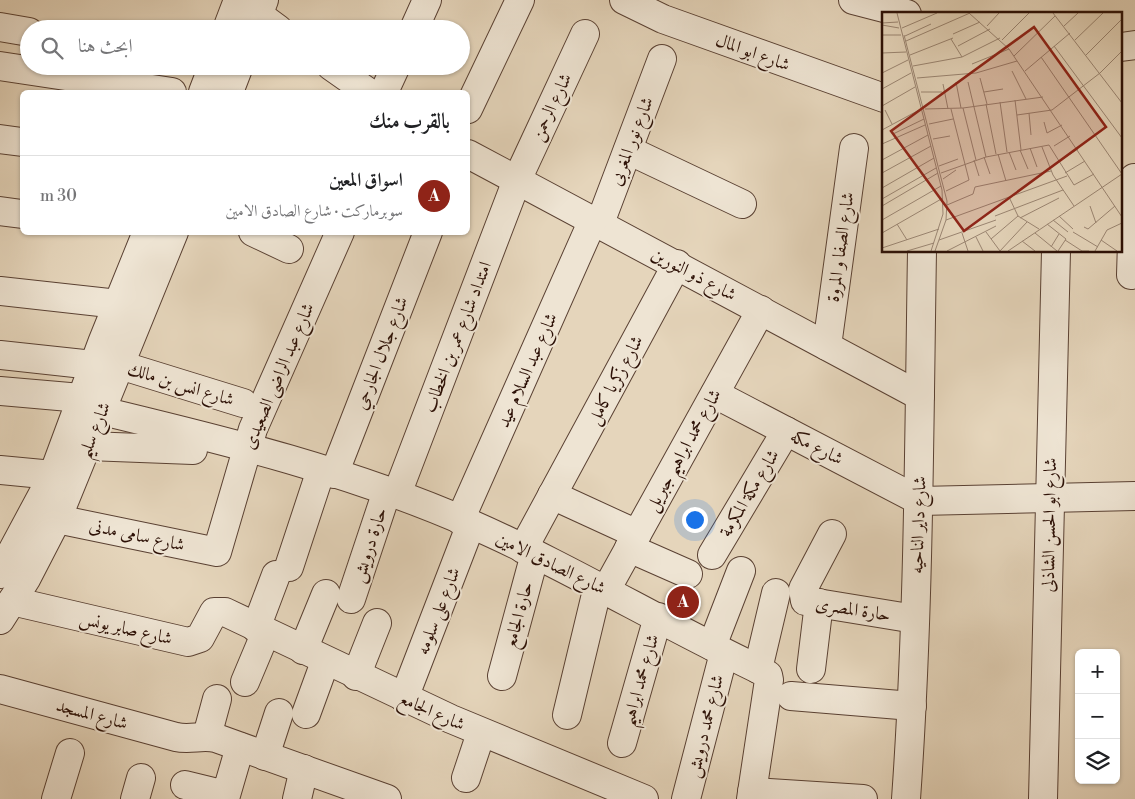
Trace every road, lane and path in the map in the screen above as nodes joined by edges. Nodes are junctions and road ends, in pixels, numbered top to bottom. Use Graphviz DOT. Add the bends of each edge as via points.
graph roads {
  1 [pos="427,0"];
  2 [pos="520,0"];
  3 [pos="624,0"];
  4 [pos="853,0"];
  5 [pos="252,10"];
  6 [pos="899,12"];
  7 [pos="239,20"];
  8 [pos="418,20"];
  9 [pos="0,27"];
  10 [pos="20,30"];
  11 [pos="586,34"];
  12 [pos="1135,46"];
  13 [pos="1122,47"];
  14 [pos="662,59"];
  15 [pos="0,66"];
  16 [pos="20,69"];
  17 [pos="60,75"];
  18 [pos="209,75"];
  19 [pos="236,75"];
  20 [pos="344,75"];
  21 [pos="392,75"];
  22 [pos="159,90"];
  23 [pos="204,90"];
  24 [pos="230,90"];
  25 [pos="365,90"];
  26 [pos="385,90"];
  27 [pos="882,97"];
  28 [pos="470,105"];
  29 [pos="0,139"];
  30 [pos="20,142"];
  31 [pos="854,148"];
  32 [pos="628,150"];
  33 [pos="470,155"];
  34 [pos="1130,178"];
  35 [pos="517,180"];
  36 [pos="742,204"];
  37 [pos="0,211"];
  38 [pos="20,214"];
  39 [pos="596,222"];
  40 [pos="146,235"];
  41 [pos="173,235"];
  42 [pos="259,235"];
  43 [pos="339,235"];
  44 [pos="427,235"];
  45 [pos="289,249"];
  46 [pos="922,252"];
  47 [pos="1056,252"];
  48 [pos="677,264"];
  49 [pos="1131,275"];
  50 [pos="0,291"];
  51 [pos="118,304"];
  52 [pos="761,310"];
  53 [pos="827,346"];
  54 [pos="0,355"];
  55 [pos="94,365"];
  56 [pos="120,365"];
  57 [pos="0,391"];
  58 [pos="715,394"];
  59 [pos="920,396"];
  60 [pos="243,403"];
  61 [pos="92,405"];
  62 [pos="786,431"];
  63 [pos="88,446"];
  64 [pos="247,448"];
  65 [pos="193,450"];
  66 [pos="0,470"];
  67 [pos="327,472"];
  68 [pos="53,475"];
  69 [pos="392,492"];
  70 [pos="552,495"];
  71 [pos="1135,496"];
  72 [pos="1050,497"];
  73 [pos="920,500"];
  74 [pos="57,519"];
  75 [pos="466,522"];
  76 [pos="832,534"];
  77 [pos="633,541"];
  78 [pos="7,548"];
  79 [pos="217,552"];
  80 [pos="529,552"];
  81 [pos="712,555"];
  82 [pos="741,571"];
  83 [pos="0,574"];
  84 [pos="688,574"];
  85 [pos="602,588"];
  86 [pos="776,594"];
  87 [pos="819,603"];
  88 [pos="6,611"];
  89 [pos="225,612"];
  90 [pos="658,617"];
  91 [pos="915,619"];
  92 [pos="377,623"];
  93 [pos="261,630"];
  94 [pos="718,649"];
  95 [pos="314,656"];
  96 [pos="811,669"];
  97 [pos="764,675"];
  98 [pos="356,676"];
  99 [pos="502,676"];
  100 [pos="245,682"];
  101 [pos="0,689"];
  102 [pos="791,696"];
  103 [pos="404,698"];
  104 [pos="217,699"];
  105 [pos="912,706"];
  106 [pos="567,716"];
  107 [pos="481,733"];
  108 [pos="196,737"];
  109 [pos="622,743"];
  110 [pos="253,751"];
  111 [pos="70,752"];
  112 [pos="304,769"];
  113 [pos="466,778"];
  114 [pos="185,785"];
  115 [pos="360,795"];
  116 [pos="752,796"];
  117 [pos="56,799"];
  118 [pos="296,799"];
  119 [pos="387,799"];
  120 [pos="644,799"];
  121 [pos="686,799"];
  122 [pos="863,799"];
  123 [pos="906,799"];
  124 [pos="1043,799"];
  1 -- 8 [label="street"];
  2 -- 28 [label="street"];
  3 -- 27 [label="street, شارع ابو المال" via="662,19"];
  4 -- 6 [label="street"];
  5 -- 7 [label="street"];
  9 -- 10 [label="street"];
  11 -- 35 [label="street, شارع الرحمن"];
  12 -- 13 [label="street"];
  14 -- 32 [label="street, شارع نور المغربى"];
  15 -- 16 [label="street"];
  17 -- 22 [label="street"];
  18 -- 23 [label="street"];
  19 -- 24 [label="street"];
  20 -- 25 [label="street"];
  21 -- 26 [label="street"];
  29 -- 30 [label="street"];
  31 -- 53 [label="street, شارع الصفا و المروة"];
  32 -- 36 [label="street"];
  32 -- 39 [label="street, شارع نور المغربى"];
  33 -- 35 [label="street, شارع ذو النورين"];
  34 -- 49 [label="street"];
  35 -- 39 [label="street, شارع ذو النورين"];
  35 -- 69 [label="street, امتداد شارع عمر بن الخطاب"];
  37 -- 38 [label="street"];
  39 -- 48 [label="street, شارع ذو النورين"];
  39 -- 75 [label="street, شارع عبد السلام عيد"];
  40 -- 51 [label="street, شارع سليم"];
  41 -- 56 [label="street, شارع سليم"];
  42 -- 45 [label="street"];
  43 -- 64 [label="street, شارع عبد الراضى الصعيدى" via="263,403"];
  44 -- 67 [label="street, شارع جلال الجارحي"];
  46 -- 59 [label="street, شارع داير الناحيه"];
  47 -- 72 [label="street, شارع ابو الحسن الشاذلى"];
  48 -- 52 [label="street, شارع ذو النورين"];
  48 -- 70 [label="street, شارع زكريا كامل"];
  50 -- 51 [label="street"];
  51 -- 55 [label="street, شارع سليم"];
  52 -- 53 [label="street, شارع ذو النورين"];
  52 -- 58 [label="street, شارع محمد ابراهيم جبريل"];
  53 -- 59 [label="street, شارع ذو النورين"];
  54 -- 55 [label="street"];
  55 -- 61 [label="street, شارع سليم"];
  56 -- 60 [label="street, شارع انس بن مالك"];
  56 -- 61 [label="street, شارع سليم"];
  57 -- 61 [label="street, شارع الصادق الامين"];
  58 -- 62 [label="street, شارع مكه"];
  58 -- 77 [label="street, شارع محمد ابراهيم جبريل"];
  59 -- 73 [label="street, شارع داير الناحيه"];
  61 -- 63 [label="street, شارع سليم"];
  61 -- 64 [label="street, شارع الصادق الامين"];
  61 -- 68 [label="street, شارع سليم"];
  62 -- 73 [label="street, شارع مكه"];
  62 -- 81 [label="street, شارع مكة المكرمة"];
  63 -- 65 [label="street"];
  63 -- 74 [label="street, شارع سليم"];
  64 -- 67 [label="street, شارع الصادق الامين"];
  64 -- 79 [label="street, شارع عبد الراضى الصعيدى"];
  66 -- 68 [label="street"];
  67 -- 69 [label="street, شارع الصادق الامين"];
  67 -- 93 [label="street, شارع جلال الجارحي" via="282,571"];
  68 -- 78 [label="street, شارع سليم"];
  69 -- 75 [label="street, شارع الصادق الامين"];
  69 -- 95 [label="street, حارة درويش" via="338,596"];
  70 -- 77 [label="street"];
  70 -- 80 [label="street, شارع زكريا كامل"];
  71 -- 72 [label="street"];
  72 -- 73 [label="street"];
  72 -- 124 [label="street, شارع ابو الحسن الشاذلى"];
  73 -- 91 [label="street, شارع داير الناحيه"];
  74 -- 79 [label="street, شارع سامى مدنى"];
  74 -- 88 [label="street, شارع سليم"];
  75 -- 80 [label="street, شارع الصادق الامين"];
  75 -- 103 [label="street, شارع على سلومه"];
  76 -- 87 [label="street, حارة المصرى" via="803,589 805,601"];
  77 -- 84 [label="street"];
  77 -- 85 [label="street, شارع محمد ابراهيم جبريل"];
  78 -- 83 [label="street, شارع سليم"];
  80 -- 85 [label="street, شارع الصادق الامين"];
  80 -- 99 [label="street, حارة الجامع"];
  82 -- 94 [label="street, شارع محمد درويش"];
  85 -- 90 [label="street, شارع الصادق الامين"];
  85 -- 106 [label="street, شارع محمد ابراهيم جبريل"];
  86 -- 97 [label="street"];
  87 -- 91 [label="street, حارة المصرى"];
  87 -- 96 [label="street"];
  88 -- 89 [label="street, شارع صابر يونس" via="188,642 200,638 214,612"];
  89 -- 93 [label="street, شارع الجامع"];
  90 -- 94 [label="street, شارع الصادق الامين"];
  90 -- 109 [label="street, شارع محمد ابراهيم"];
  91 -- 105 [label="street, شارع داير الناحيه"];
  92 -- 98 [label="street"];
  93 -- 95 [label="street, شارع الجامع"];
  93 -- 100 [label="street, شارع جلال الجارحي"];
  94 -- 97 [label="street, شارع الصادق الامين"];
  94 -- 121 [label="street, شارع محمد درويش"];
  95 -- 98 [label="street, شارع الجامع"];
  95 -- 110 [label="street, حارة درويش" via="293,713"];
  97 -- 116 [label="street"];
  98 -- 103 [label="street, شارع الجامع"];
  101 -- 108 [label="street, شارع المسجد"];
  102 -- 105 [label="street"];
  103 -- 107 [label="street, شارع الجامع"];
  104 -- 108 [label="street"];
  105 -- 123 [label="street, شارع داير الناحيه"];
  107 -- 113 [label="street"];
  107 -- 120 [label="street, شارع الجامع"];
  108 -- 110 [label="street, شارع المسجد"];
  110 -- 112 [label="street, شارع المسجد"];
  110 -- 114 [label="street, حارة درويش" via="226,795"];
  111 -- 117 [label="street"];
  112 -- 115 [label="street, شارع المسجد"];
  112 -- 118 [label="street"];
  115 -- 119 [label="street, شارع المسجد"];
  116 -- 122 [label="street"];
}
